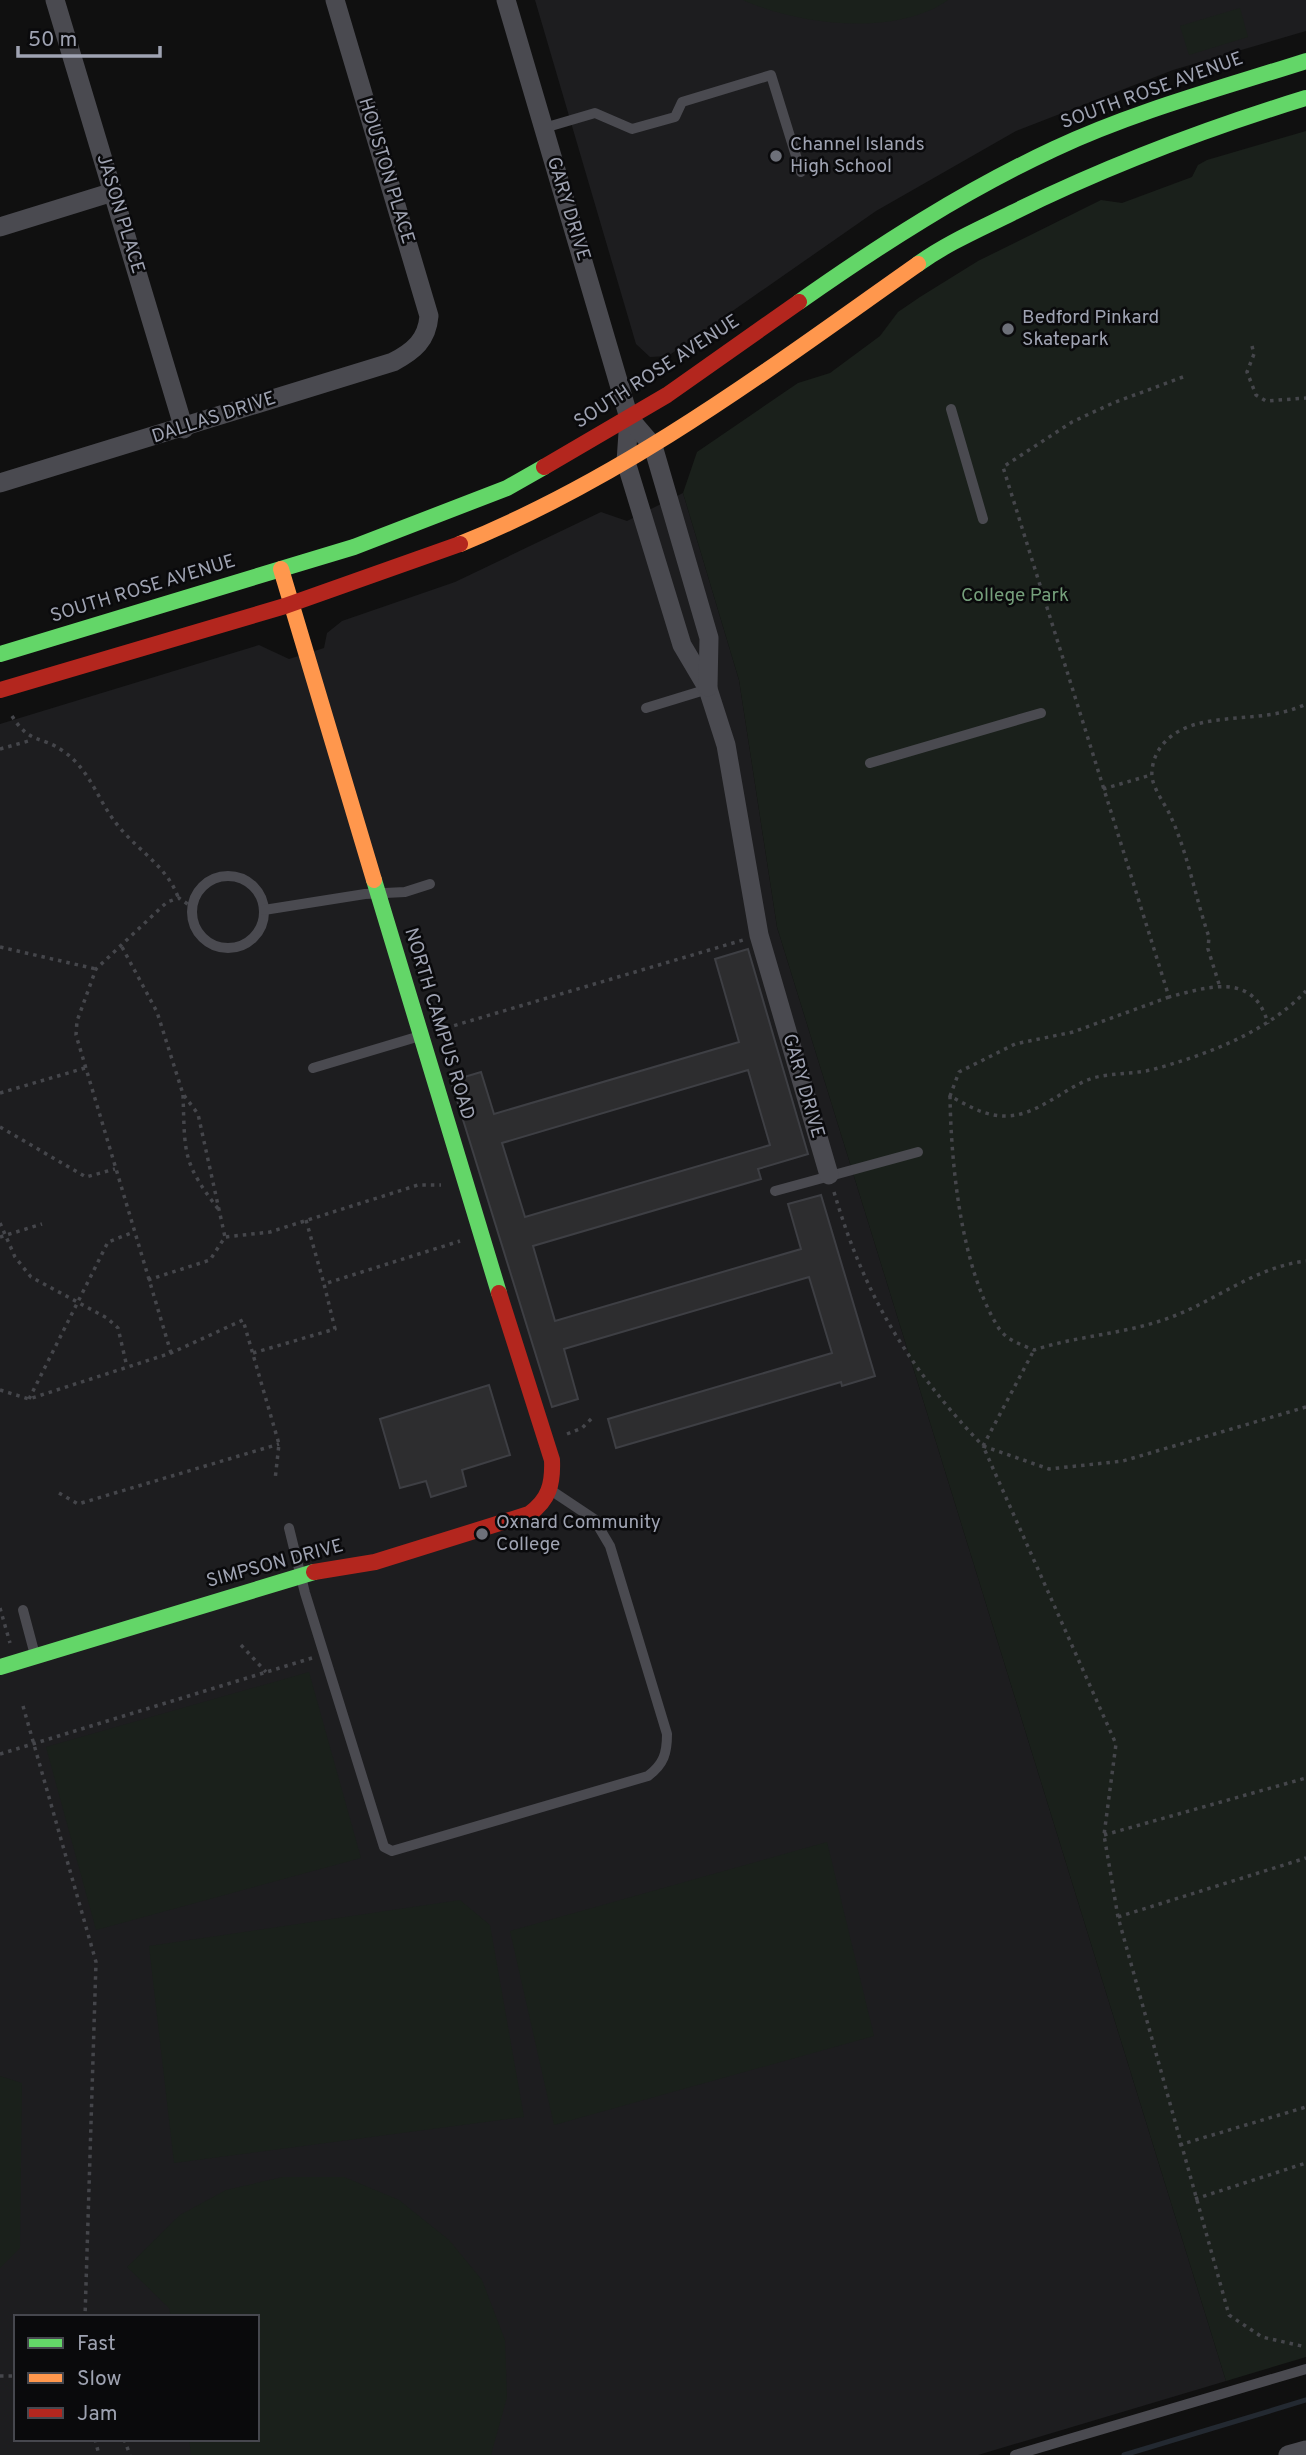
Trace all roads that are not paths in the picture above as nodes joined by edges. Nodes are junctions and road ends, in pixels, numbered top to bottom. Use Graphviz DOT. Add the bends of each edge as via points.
graph roads {
  1 [pos="55,0"];
  2 [pos="335,0"];
  3 [pos="506,0"];
  4 [pos="1306,61"];
  5 [pos="1306,98"];
  6 [pos="544,128"];
  7 [pos="801,172"];
  8 [pos="113,192"];
  9 [pos="0,227"];
  10 [pos="421,341"];
  11 [pos="951,409"];
  12 [pos="629,418"];
  13 [pos="184,429"];
  14 [pos="653,446"];
  15 [pos="626,462"];
  16 [pos="0,483"];
  17 [pos="983,519"];
  18 [pos="281,569"];
  19 [pos="291,602"];
  20 [pos="0,654"];
  21 [pos="708,689"];
  22 [pos="0,690"];
  23 [pos="646,708"];
  24 [pos="1041,713"];
  25 [pos="870,763"];
  26 [pos="430,884"];
  27 [pos="378,894"];
  28 [pos="264,910"];
  29 [pos="421,1035"];
  30 [pos="313,1068"];
  31 [pos="918,1152"];
  32 [pos="829,1175"];
  33 [pos="775,1191"];
  34 [pos="552,1490"];
  35 [pos="289,1528"];
  36 [pos="300,1576"];
  37 [pos="23,1610"];
  38 [pos="35,1656"];
  39 [pos="0,1667"];
  40 [pos="1306,2369"];
  41 [pos="1306,2450"];
  42 [pos="1015,2455"];
  43 [pos="1288,2455"];
  1 -- 8 [label="street, JASON PLACE"];
  2 -- 10 [label="street, HOUSTON PLACE" via="429,316"];
  3 -- 6 [label="street, GARY DRIVE"];
  4 -- 12 [label="main road, SOUTH ROSE AVENUE" via="1124,121 1056,148 981,186 878,246"];
  5 -- 14 [label="main road" via="1224,121 1104,168 957,240"];
  6 -- 7 [label="lane" via="595,113 632,129 675,117 682,102 771,75"];
  6 -- 12 [label="street, GARY DRIVE"];
  8 -- 9 [label="street"];
  8 -- 13 [label="street, JASON PLACE"];
  10 -- 13 [label="street, DALLAS DRIVE" via="393,362"];
  11 -- 17 [label="lane"];
  12 -- 14 [label="street, GARY DRIVE"];
  12 -- 15 [label="street, GARY DRIVE"];
  12 -- 18 [label="main road, SOUTH ROSE AVENUE" via="507,488 354,547"];
  13 -- 16 [label="street, DALLAS DRIVE"];
  14 -- 15 [label="main road"];
  14 -- 21 [label="street, GARY DRIVE" via="709,638"];
  15 -- 19 [label="main road" via="563,498 470,541 373,578"];
  15 -- 21 [label="street, GARY DRIVE" via="682,645"];
  18 -- 19 [label="main road, NORTH CAMPUS ROAD"];
  18 -- 20 [label="main road, SOUTH ROSE AVENUE"];
  19 -- 22 [label="main road"];
  19 -- 27 [label="main road, NORTH CAMPUS ROAD"];
  21 -- 23 [label="lane"];
  21 -- 32 [label="street, GARY DRIVE" via="726,746 759,935"];
  24 -- 25 [label="lane"];
  26 -- 27 [label="lane"];
  27 -- 28 [label="lane"];
  27 -- 29 [label="main road, NORTH CAMPUS ROAD"];
  28 -- 28 [label="lane" via="258,933 249,942 227,948 215,946 197,931 192,907 203,887 223,876 246,881 262,898"];
  29 -- 30 [label="lane"];
  29 -- 34 [label="main road, NORTH CAMPUS ROAD" via="552,1460"];
  31 -- 32 [label="lane"];
  32 -- 33 [label="lane"];
  34 -- 36 [label="main road, SIMPSON DRIVE" via="543,1505 529,1514 375,1562"];
  34 -- 36 [label="lane" via="594,1519 610,1546 667,1734 667,1752 660,1767 648,1776 392,1851 384,1847"];
  35 -- 36 [label="lane"];
  36 -- 38 [label="main road, SIMPSON DRIVE"];
  37 -- 38 [label="lane"];
  38 -- 39 [label="main road, SIMPSON DRIVE"];
  40 -- 42 [label="lane"];
  41 -- 43 [label="street"];
}
